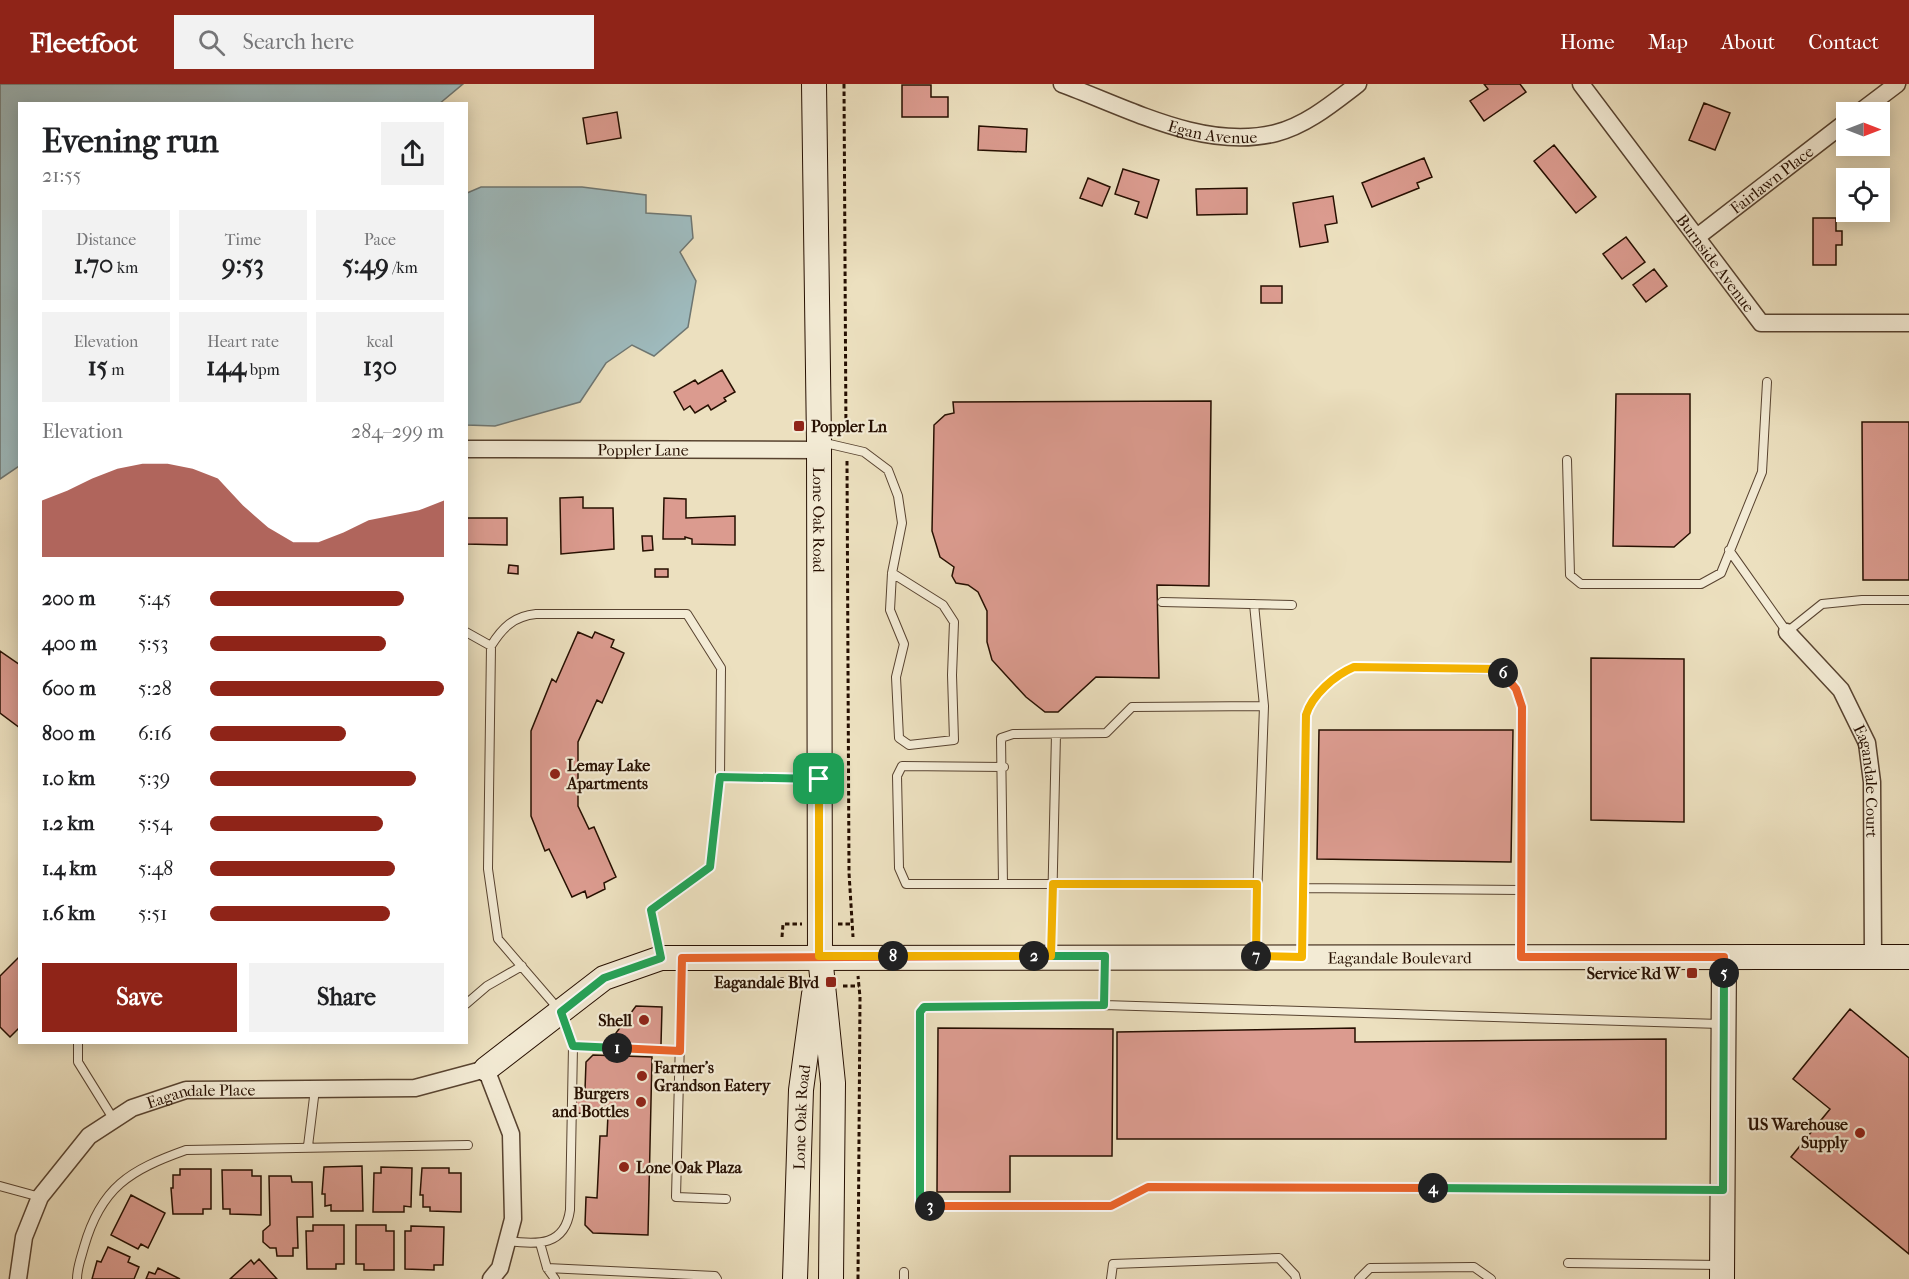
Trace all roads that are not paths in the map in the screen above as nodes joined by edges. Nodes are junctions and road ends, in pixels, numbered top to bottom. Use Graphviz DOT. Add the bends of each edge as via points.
graph roads {
  1 [pos="814,84"];
  2 [pos="1062,84"];
  3 [pos="1358,84"];
  4 [pos="1581,84"];
  5 [pos="1897,84"];
  6 [pos="1873,102"];
  7 [pos="1836,131"];
  8 [pos="1697,237"];
  9 [pos="1909,323"];
  10 [pos="1767,382"];
  11 [pos="819,446"];
  12 [pos="468,448"];
  13 [pos="1566,460"];
  14 [pos="1729,550"];
  15 [pos="892,573"];
  16 [pos="1909,600"];
  17 [pos="1162,602"];
  18 [pos="1254,604"];
  19 [pos="1292,605"];
  20 [pos="1786,632"];
  21 [pos="468,633"];
  22 [pos="491,646"];
  23 [pos="1264,706"];
  24 [pos="1056,734"];
  25 [pos="1004,767"];
  26 [pos="720,777"];
  27 [pos="819,779"];
  28 [pos="1003,884"];
  29 [pos="1053,884"];
  30 [pos="1257,884"];
  31 [pos="1303,888"];
  32 [pos="1521,890"];
  33 [pos="819,956"];
  34 [pos="1051,956"];
  35 [pos="1105,956"];
  36 [pos="1255,956"];
  37 [pos="1302,957"];
  38 [pos="1521,957"];
  39 [pos="1724,957"];
  40 [pos="1874,957"];
  41 [pos="1909,957"];
  42 [pos="672,958"];
  43 [pos="522,966"];
  44 [pos="468,992"];
  45 [pos="478,995"];
  46 [pos="468,1002"];
  47 [pos="1104,1005"];
  48 [pos="561,1012"];
  49 [pos="1724,1024"];
  50 [pos="78,1044"];
  51 [pos="573,1046"];
  52 [pos="680,1051"];
  53 [pos="486,1069"];
  54 [pos="315,1089"];
  55 [pos="114,1120"];
  56 [pos="468,1145"];
  57 [pos="308,1146"];
  58 [pos="0,1186"];
  59 [pos="1723,1190"];
  60 [pos="40,1197"];
  61 [pos="726,1199"];
  62 [pos="508,1241"];
  63 [pos="540,1243"];
  64 [pos="1568,1263"];
  65 [pos="547,1268"];
  66 [pos="1722,1272"];
  67 [pos="645,1276"];
  68 [pos="18,1279"];
  69 [pos="77,1279"];
  70 [pos="491,1279"];
  71 [pos="555,1279"];
  72 [pos="717,1279"];
  73 [pos="795,1279"];
  74 [pos="831,1279"];
  75 [pos="1111,1279"];
  76 [pos="1296,1279"];
  77 [pos="1359,1279"];
  78 [pos="1491,1279"];
  1 -- 11 [label="street, Lone Oak Road"];
  2 -- 3 [label="street, Egan Avenue" via="1189,131 1240,139 1278,133 1316,116"];
  4 -- 8 [label="street, Burnside Avenue"];
  5 -- 6 [label="street"];
  7 -- 8 [label="street, Fairlawn Place"];
  8 -- 9 [label="street, Burnside Avenue" via="1761,322"];
  10 -- 14 [label="lane" via="1762,472"];
  11 -- 12 [label="street, Poppler Lane"];
  11 -- 15 [label="lane" via="864,452 888,470 898,496 902,523"];
  11 -- 27 [label="street, Lone Oak Road"];
  13 -- 14 [label="lane" via="1570,575 1581,584 1701,584 1721,573"];
  14 -- 20 [label="lane"];
  15 -- 15 [label="lane" via="943,605 954,622 954,740 909,745 899,738 896,677 904,644 890,610"];
  16 -- 20 [label="lane" via="1822,604"];
  17 -- 18 [label="lane"];
  18 -- 19 [label="lane"];
  18 -- 23 [label="lane"];
  20 -- 40 [label="street, Eagandale Court" via="1841,690 1867,743 1872,782"];
  21 -- 22 [label="lane"];
  22 -- 26 [label="lane" via="509,623 530,615 687,614 721,668"];
  22 -- 43 [label="lane" via="488,869 498,939"];
  23 -- 24 [label="lane" via="1132,707 1106,733"];
  23 -- 30 [label="lane"];
  24 -- 25 [label="lane" via="1013,734 1001,738"];
  24 -- 29 [label="lane"];
  25 -- 28 [label="lane"];
  25 -- 28 [label="lane" via="902,766 897,776 899,868 906,884"];
  26 -- 27 [label="lane"];
  26 -- 42 [label="lane" via="710,867 651,910"];
  27 -- 33 [label="street, Lone Oak Road"];
  28 -- 29 [label="lane"];
  29 -- 30 [label="lane"];
  29 -- 34 [label="lane"];
  30 -- 36 [label="lane"];
  31 -- 32 [label="lane"];
  31 -- 32 [label="lane" via="1306,715 1317,696 1343,671 1354,667 1497,669 1506,675 1522,707"];
  31 -- 37 [label="lane"];
  32 -- 38 [label="lane"];
  33 -- 34 [label="street, Eagandale Boulevard"];
  33 -- 42 [label="street, Eagandale Place"];
  33 -- 73 [label="street, Lone Oak Road" via="801,1090"];
  33 -- 74 [label="street, Lone Oak Road" via="833,1083"];
  34 -- 35 [label="street, Eagandale Boulevard"];
  35 -- 36 [label="street, Eagandale Boulevard"];
  35 -- 47 [label="lane"];
  36 -- 37 [label="street, Eagandale Boulevard"];
  37 -- 38 [label="street, Eagandale Boulevard"];
  38 -- 39 [label="street, Eagandale Boulevard"];
  39 -- 40 [label="street, Eagandale Boulevard"];
  39 -- 49 [label="street"];
  40 -- 41 [label="street, Eagandale Boulevard"];
  42 -- 48 [label="street, Eagandale Place" via="604,978"];
  42 -- 52 [label="lane"];
  43 -- 45 [label="lane"];
  43 -- 48 [label="lane"];
  44 -- 45 [label="lane"];
  45 -- 46 [label="lane"];
  47 -- 49 [label="lane"];
  47 -- 59 [label="lane" via="921,1009 923,1204 1111,1206 1148,1187"];
  48 -- 51 [label="lane"];
  48 -- 53 [label="street, Eagandale Place"];
  49 -- 59 [label="street"];
  50 -- 55 [label="lane" via="78,1062"];
  51 -- 52 [label="lane"];
  51 -- 63 [label="lane" via="570,1210 562,1233"];
  52 -- 61 [label="lane" via="676,1197"];
  53 -- 54 [label="street, Eagandale Place" via="415,1088"];
  53 -- 62 [label="street" via="512,1134 513,1219"];
  54 -- 55 [label="street, Eagandale Place" via="186,1090 132,1108"];
  54 -- 57 [label="lane"];
  55 -- 60 [label="street, Eagandale Place" via="88,1137"];
  56 -- 57 [label="lane"];
  57 -- 69 [label="lane" via="186,1150 146,1164 106,1196 88,1234"];
  58 -- 60 [label="lane"];
  59 -- 66 [label="street"];
  60 -- 68 [label="street, Eagandale Place" via="24,1237"];
  62 -- 63 [label="lane"];
  62 -- 70 [label="street" via="500,1268"];
  63 -- 65 [label="lane"];
  64 -- 66 [label="lane"];
  65 -- 67 [label="lane"];
  65 -- 71 [label="lane"];
  67 -- 72 [label="lane"];
  75 -- 76 [label="lane" via="1113,1264 1279,1258"];
  77 -- 78 [label="lane" via="1370,1268 1474,1267"];
}
